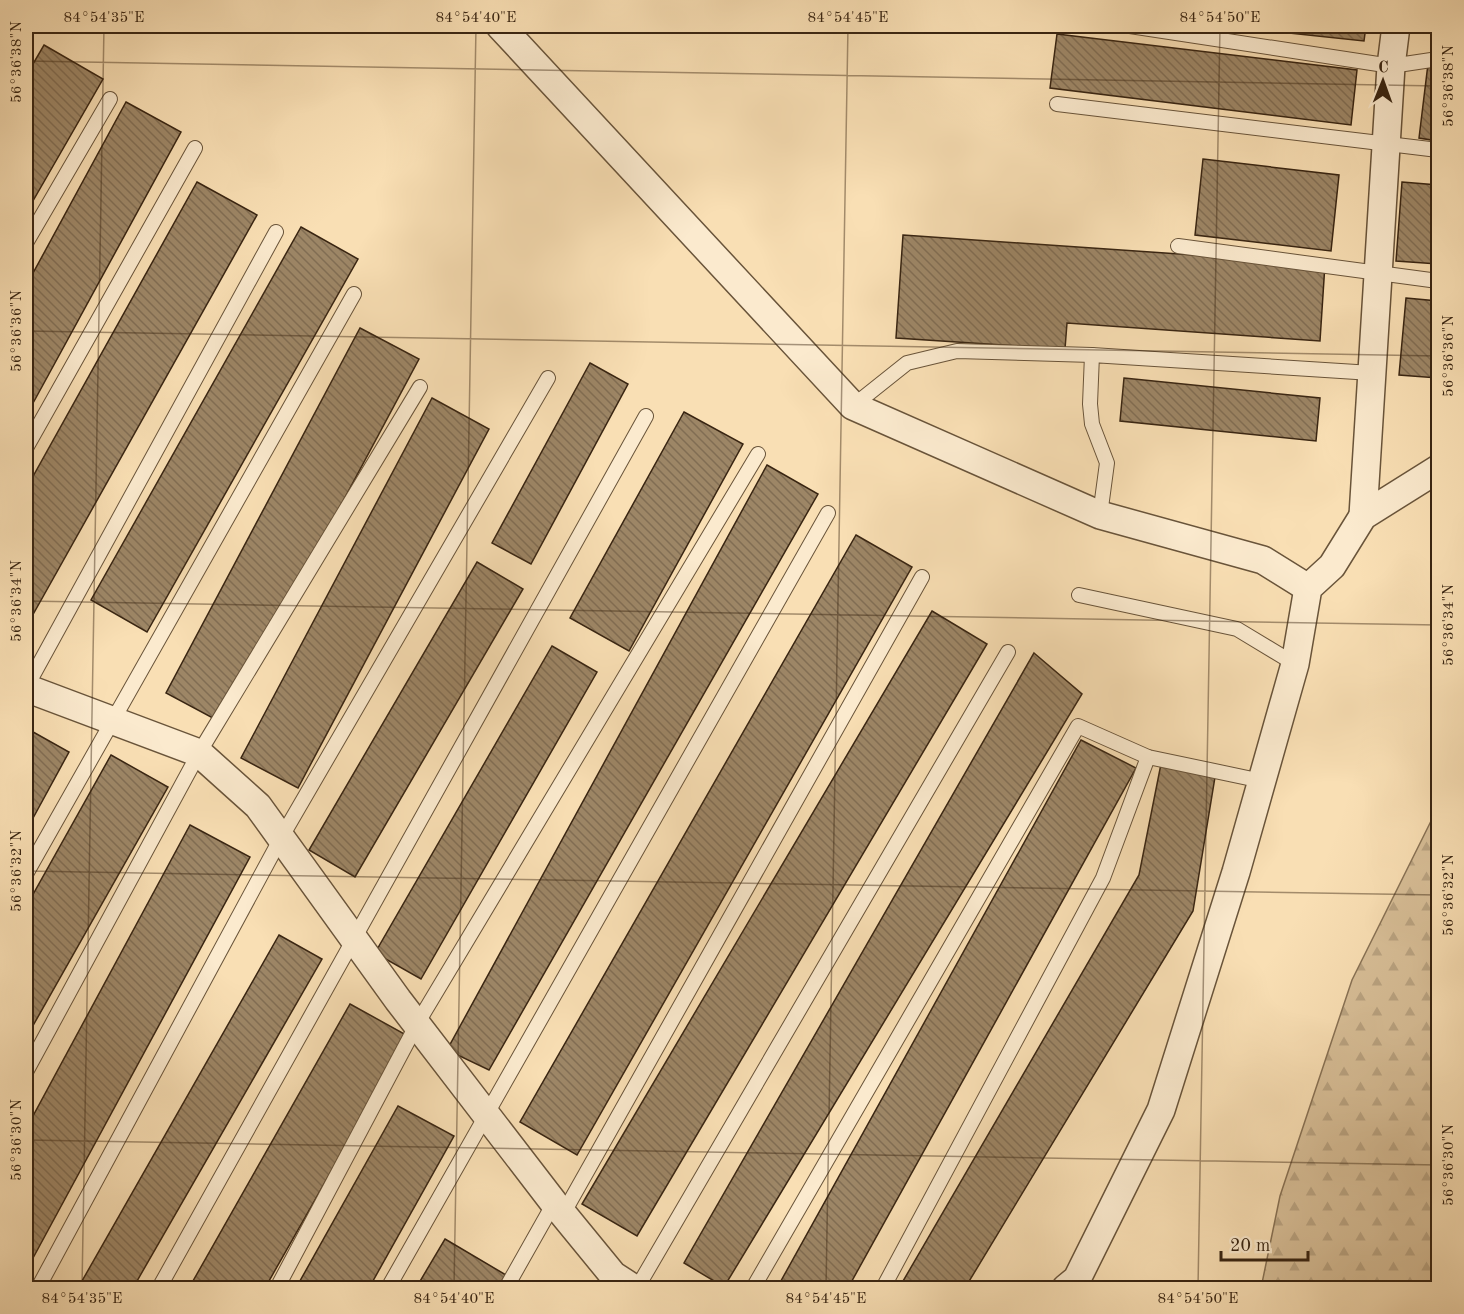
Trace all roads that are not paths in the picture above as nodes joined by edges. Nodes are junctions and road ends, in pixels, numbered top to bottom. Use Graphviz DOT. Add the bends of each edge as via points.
graph roads {
  1 [pos="500,26"];
  2 [pos="1130,26"];
  3 [pos="1396,26"];
  4 [pos="1438,59"];
  5 [pos="1391,66"];
  6 [pos="110,99"];
  7 [pos="1057,104"];
  8 [pos="1386,144"];
  9 [pos="195,148"];
  10 [pos="1438,150"];
  11 [pos="276,232"];
  12 [pos="26,243"];
  13 [pos="1178,246"];
  14 [pos="1378,273"];
  15 [pos="1438,281"];
  16 [pos="354,294"];
  17 [pos="1092,355"];
  18 [pos="1372,373"];
  19 [pos="548,378"];
  20 [pos="420,387"];
  21 [pos="853,406"];
  22 [pos="646,416"];
  23 [pos="26,448"];
  24 [pos="758,454"];
  25 [pos="1438,469"];
  26 [pos="828,513"];
  27 [pos="1100,515"];
  28 [pos="1363,516"];
  29 [pos="922,577"];
  30 [pos="1308,588"];
  31 [pos="1079,595"];
  32 [pos="1008,652"];
  33 [pos="1295,664"];
  34 [pos="26,688"];
  35 [pos="114,722"];
  36 [pos="199,753"];
  37 [pos="1148,757"];
  38 [pos="1262,781"];
  39 [pos="281,838"];
  40 [pos="26,874"];
  41 [pos="354,940"];
  42 [pos="417,1024"];
  43 [pos="26,1072"];
  44 [pos="486,1115"];
  45 [pos="558,1208"];
  46 [pos="38,1288"];
  47 [pos="159,1288"];
  48 [pos="277,1288"];
  49 [pos="388,1288"];
  50 [pos="506,1288"];
  51 [pos="635,1288"];
  52 [pos="753,1288"];
  53 [pos="883,1288"];
  54 [pos="1066,1288"];
  1 -- 21 [label="street"];
  2 -- 5 [label="lane"];
  3 -- 5 [label="street"];
  4 -- 5 [label="lane"];
  5 -- 8 [label="street"];
  6 -- 12 [label="lane"];
  7 -- 8 [label="lane"];
  8 -- 10 [label="lane"];
  8 -- 14 [label="street"];
  9 -- 23 [label="lane"];
  11 -- 34 [label="lane"];
  13 -- 14 [label="lane"];
  14 -- 15 [label="lane"];
  14 -- 18 [label="street"];
  16 -- 35 [label="lane"];
  17 -- 18 [label="lane"];
  17 -- 21 [label="lane" via="957,351 908,363"];
  17 -- 27 [label="lane" via="1092,424 1107,463"];
  18 -- 28 [label="street"];
  19 -- 39 [label="lane"];
  20 -- 36 [label="lane"];
  21 -- 27 [label="street"];
  22 -- 41 [label="lane"];
  24 -- 42 [label="lane"];
  25 -- 28 [label="street"];
  26 -- 44 [label="lane"];
  27 -- 30 [label="street" via="1263,560"];
  28 -- 30 [label="street" via="1332,566"];
  29 -- 45 [label="lane"];
  30 -- 33 [label="street"];
  31 -- 33 [label="lane" via="1237,629"];
  32 -- 51 [label="lane"];
  33 -- 38 [label="street"];
  34 -- 35 [label="street"];
  35 -- 36 [label="street"];
  35 -- 40 [label="lane"];
  36 -- 39 [label="street" via="258,806"];
  36 -- 43 [label="lane"];
  37 -- 38 [label="lane"];
  37 -- 52 [label="lane" via="1078,726"];
  37 -- 53 [label="lane" via="1103,878"];
  38 -- 54 [label="street" via="1161,1110 1077,1279"];
  39 -- 41 [label="street"];
  39 -- 46 [label="lane"];
  41 -- 42 [label="street"];
  41 -- 47 [label="lane"];
  42 -- 44 [label="street"];
  42 -- 48 [label="lane"];
  44 -- 45 [label="street"];
  44 -- 49 [label="lane"];
  45 -- 50 [label="lane"];
  45 -- 51 [label="street" via="613,1275"];
}
